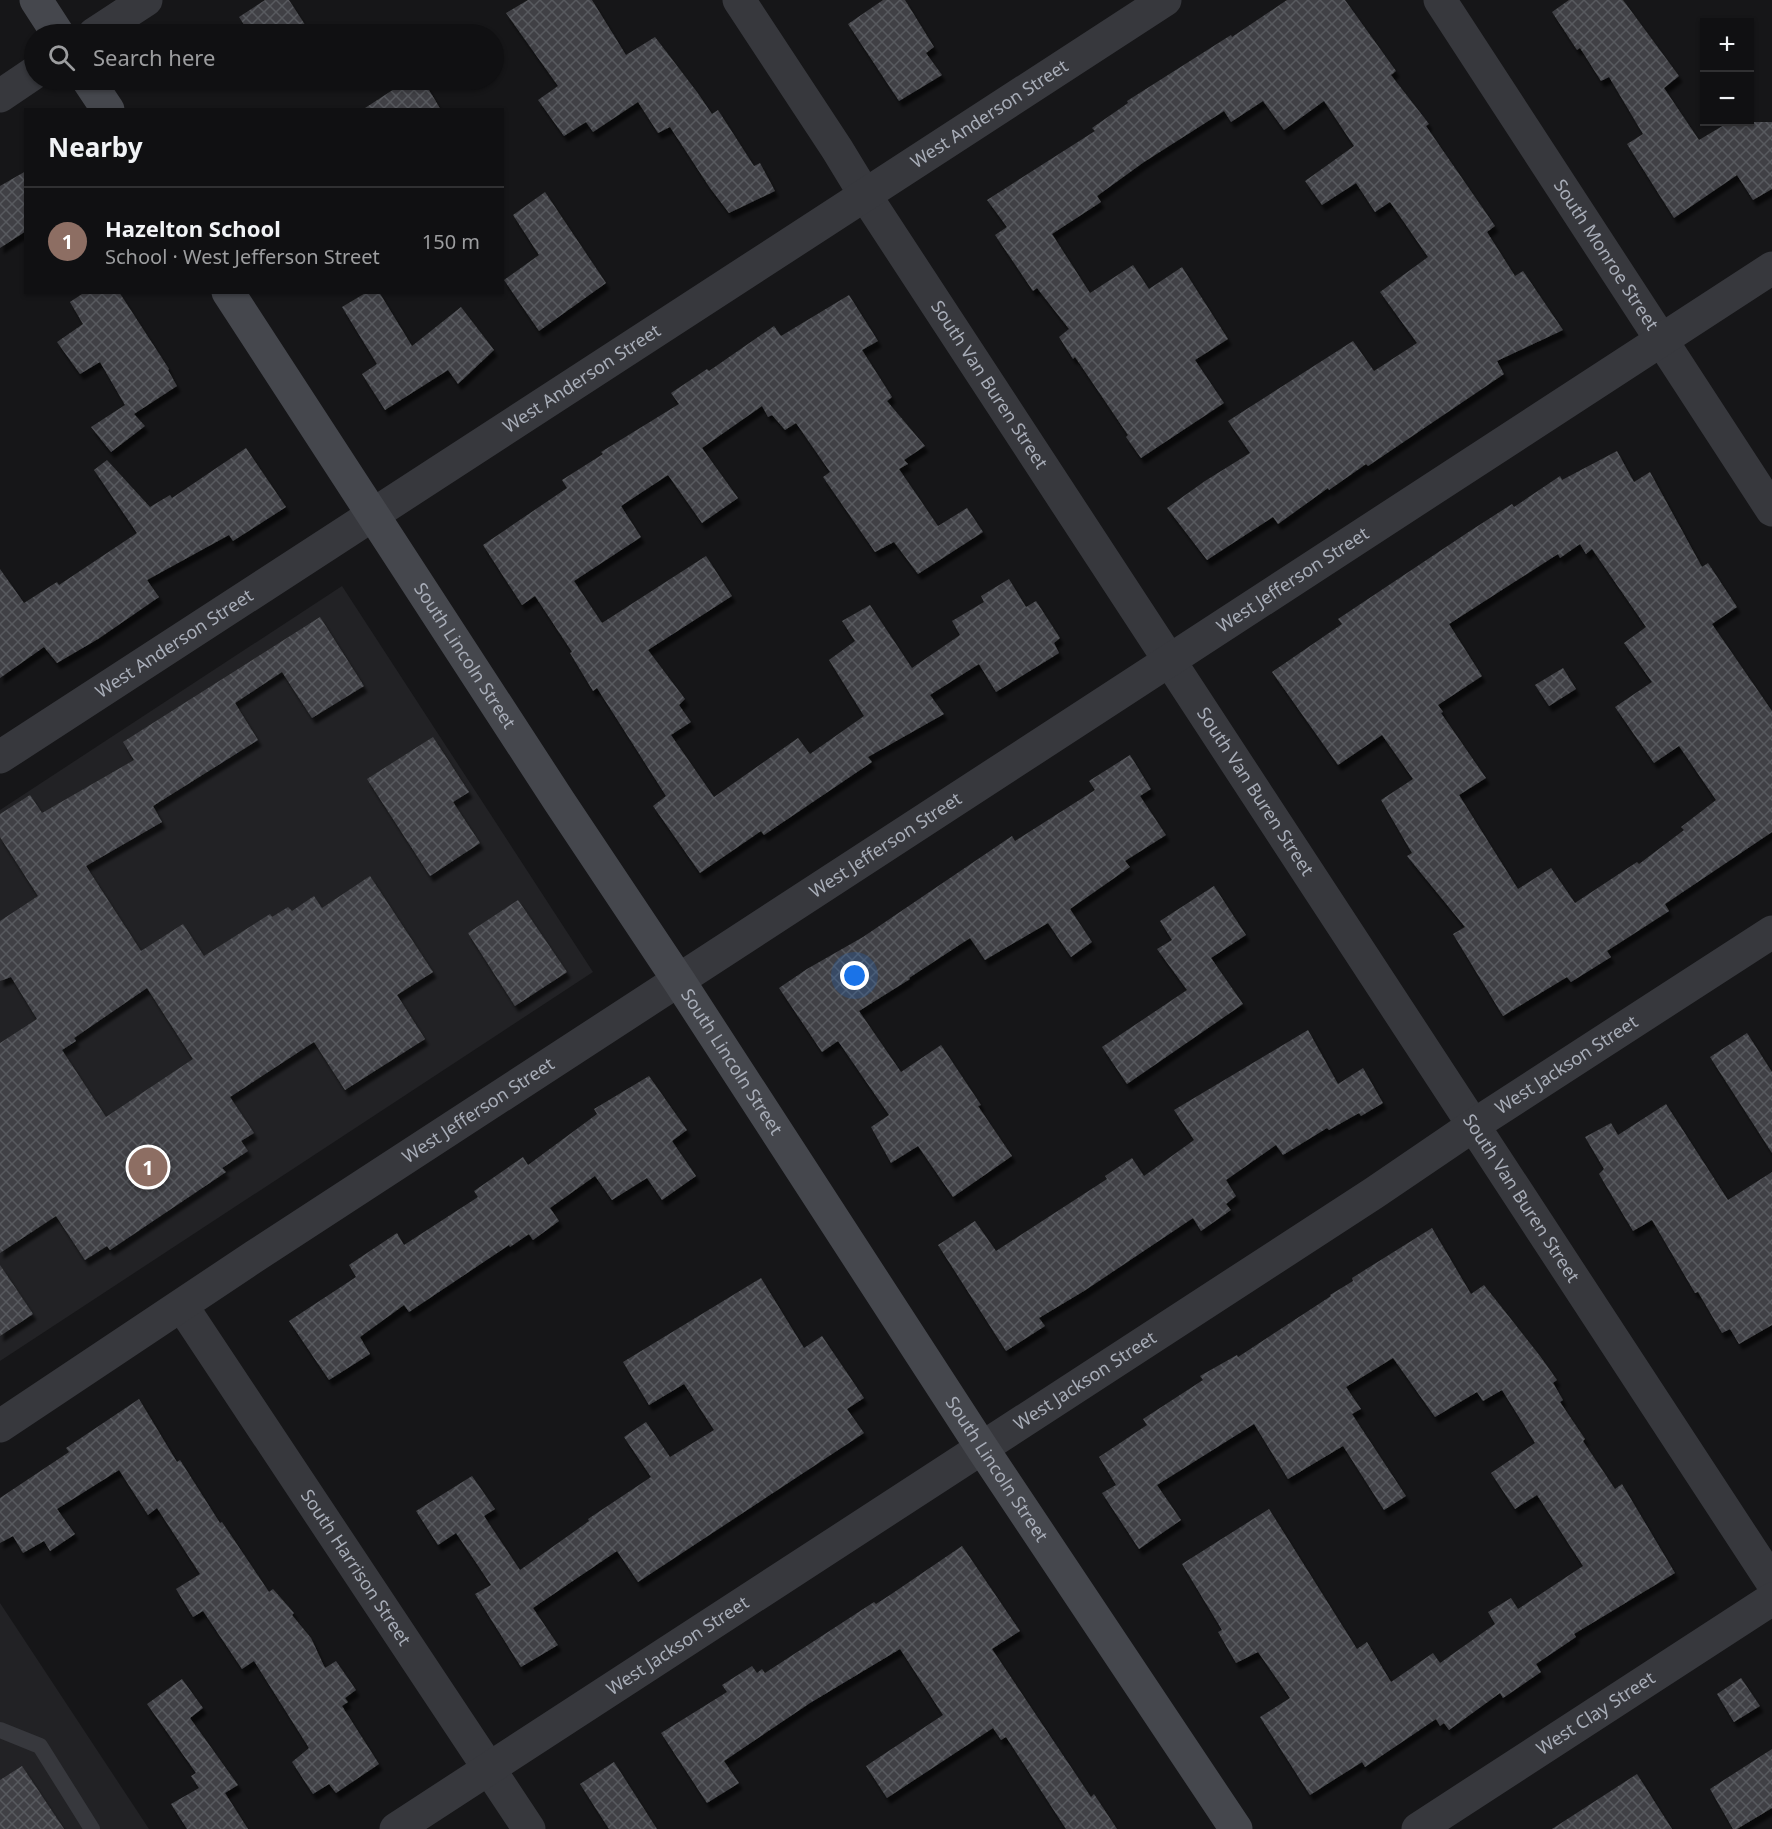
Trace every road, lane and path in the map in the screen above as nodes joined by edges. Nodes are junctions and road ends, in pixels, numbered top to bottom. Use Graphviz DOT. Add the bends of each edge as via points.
graph roads {
  1 [pos="36,0"];
  2 [pos="146,0"];
  3 [pos="739,0"];
  4 [pos="1165,0"];
  5 [pos="1440,0"];
  6 [pos="52,24"];
  7 [pos="109,24"];
  8 [pos="24,80"];
  9 [pos="95,90"];
  10 [pos="0,96"];
  11 [pos="107,108"];
  12 [pos="865,195"];
  13 [pos="1772,268"];
  14 [pos="229,294"];
  15 [pos="1661,340"];
  16 [pos="1772,510"];
  17 [pos="373,514"];
  18 [pos="1170,660"];
  19 [pos="0,757"];
  20 [pos="1772,932"];
  21 [pos="679,981"];
  22 [pos="1474,1125"];
  23 [pos="182,1306"];
  24 [pos="0,1426"];
  25 [pos="981,1448"];
  26 [pos="1772,1582"];
  27 [pos="1772,1599"];
  28 [pos="0,1730"];
  29 [pos="490,1768"];
  30 [pos="92,1829"];
  31 [pos="396,1829"];
  32 [pos="529,1829"];
  33 [pos="1236,1829"];
  34 [pos="1418,1829"];
  1 -- 6 [label="street"];
  2 -- 7 [label="street"];
  3 -- 12 [label="street, South Van Buren Street"];
  4 -- 12 [label="street, West Anderson Street"];
  5 -- 15 [label="street, South Monroe Street"];
  8 -- 10 [label="street"];
  9 -- 11 [label="street"];
  12 -- 17 [label="street, West Anderson Street"];
  12 -- 18 [label="street, South Van Buren Street"];
  13 -- 15 [label="street, West Jefferson Street"];
  14 -- 17 [label="street, South Lincoln Street"];
  15 -- 16 [label="street, South Monroe Street"];
  15 -- 18 [label="street, West Jefferson Street"];
  17 -- 19 [label="street, West Anderson Street"];
  17 -- 21 [label="street, South Lincoln Street"];
  18 -- 21 [label="street, West Jefferson Street"];
  18 -- 22 [label="street, South Van Buren Street"];
  20 -- 22 [label="street, West Jackson Street"];
  21 -- 23 [label="street, West Jefferson Street"];
  21 -- 25 [label="street, South Lincoln Street"];
  22 -- 25 [label="street, West Jackson Street"];
  22 -- 26 [label="street, South Van Buren Street"];
  23 -- 24 [label="street, West Jefferson Street"];
  23 -- 29 [label="street, South Harrison Street"];
  25 -- 29 [label="street, West Jackson Street"];
  25 -- 33 [label="street, South Lincoln Street"];
  27 -- 34 [label="street, West Clay Street"];
  28 -- 30 [label="lane" via="40,1746"];
  29 -- 31 [label="street, West Jackson Street"];
  29 -- 32 [label="street, South Harrison Street"];
}
